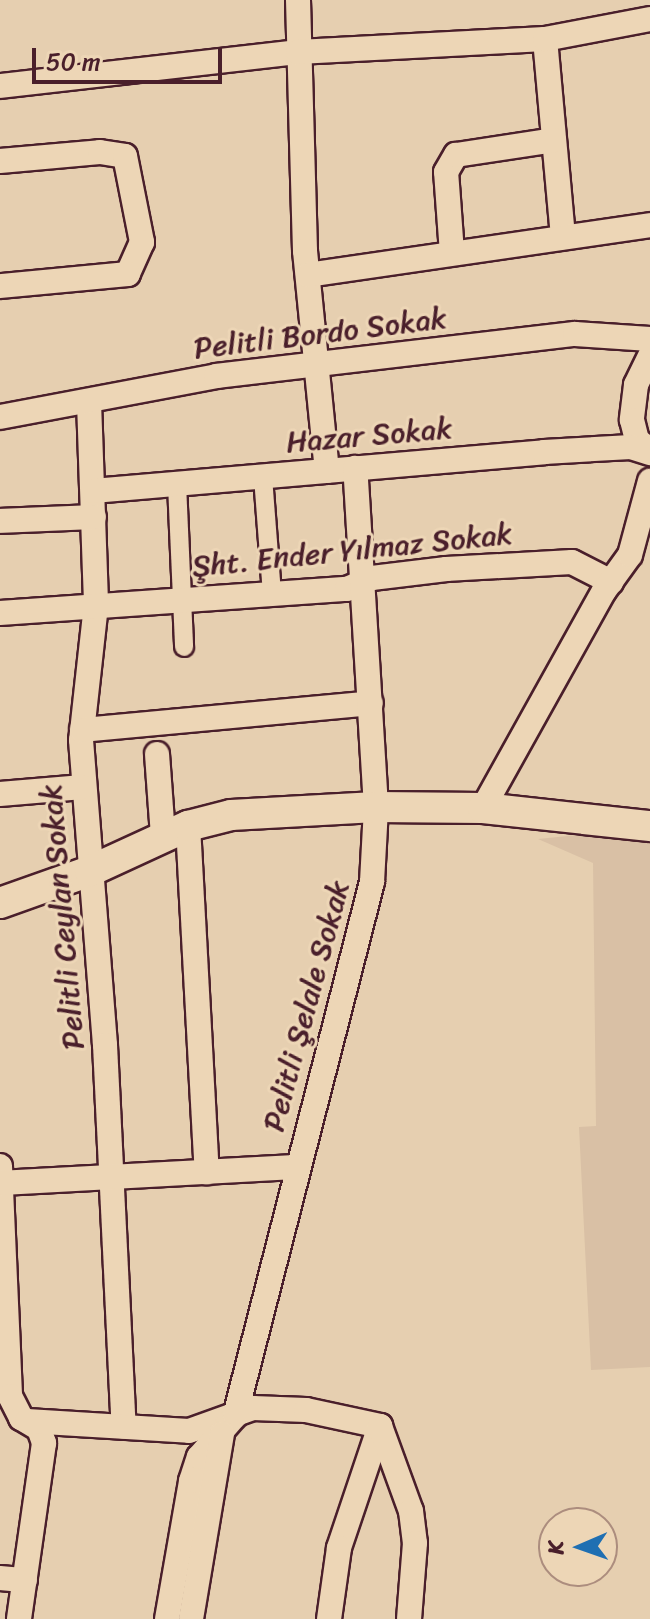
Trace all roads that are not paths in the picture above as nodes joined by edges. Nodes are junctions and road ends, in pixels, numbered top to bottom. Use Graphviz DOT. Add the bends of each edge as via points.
graph roads {
  1 [pos="298,0"];
  2 [pos="650,19"];
  3 [pos="545,39"];
  4 [pos="298,52"];
  5 [pos="0,86"];
  6 [pos="554,140"];
  7 [pos="0,161"];
  8 [pos="650,225"];
  9 [pos="563,237"];
  10 [pos="452,253"];
  11 [pos="308,275"];
  12 [pos="0,286"];
  13 [pos="650,339"];
  14 [pos="650,356"];
  15 [pos="318,364"];
  16 [pos="89,402"];
  17 [pos="0,417"];
  18 [pos="650,451"];
  19 [pos="355,468"];
  20 [pos="327,471"];
  21 [pos="263,477"];
  22 [pos="650,481"];
  23 [pos="177,484"];
  24 [pos="93,491"];
  25 [pos="94,517"];
  26 [pos="0,521"];
  27 [pos="640,556"];
  28 [pos="363,582"];
  29 [pos="611,582"];
  30 [pos="272,594"];
  31 [pos="181,599"];
  32 [pos="96,605"];
  33 [pos="0,613"];
  34 [pos="184,647"];
  35 [pos="371,703"];
  36 [pos="82,730"];
  37 [pos="157,754"];
  38 [pos="83,787"];
  39 [pos="0,794"];
  40 [pos="376,807"];
  41 [pos="483,808"];
  42 [pos="650,826"];
  43 [pos="175,831"];
  44 [pos="90,871"];
  45 [pos="0,903"];
  46 [pos="0,1166"];
  47 [pos="297,1167"];
  48 [pos="207,1172"];
  49 [pos="113,1177"];
  50 [pos="0,1182"];
  51 [pos="27,1421"];
  52 [pos="228,1425"];
  53 [pos="380,1426"];
  54 [pos="124,1427"];
  55 [pos="0,1578"];
  56 [pos="25,1580"];
  57 [pos="19,1619"];
  58 [pos="167,1619"];
  59 [pos="191,1619"];
  60 [pos="329,1619"];
  61 [pos="409,1619"];
  1 -- 4 [label="street"];
  2 -- 3 [label="street"];
  3 -- 4 [label="street"];
  3 -- 6 [label="street"];
  4 -- 5 [label="street"];
  4 -- 11 [label="street"];
  6 -- 9 [label="street"];
  6 -- 10 [label="street" via="456,155 446,172"];
  7 -- 12 [label="street" via="100,152 125,156 142,242 128,274"];
  8 -- 9 [label="street"];
  9 -- 10 [label="street"];
  10 -- 11 [label="street"];
  11 -- 15 [label="street"];
  13 -- 15 [label="street, Pelitli Bordo Sokak" via="575,334"];
  14 -- 18 [label="street" via="636,385 632,420 637,440"];
  15 -- 16 [label="street, Pelitli Bordo Sokak" via="216,376"];
  15 -- 20 [label="street"];
  16 -- 17 [label="street, Pelitli Bordo Sokak"];
  16 -- 24 [label="street, Pelitli Ceylan Sokak"];
  18 -- 19 [label="street, Hazar Sokak" via="631,447"];
  19 -- 20 [label="street, Hazar Sokak"];
  19 -- 28 [label="street, Pelitli Şelale Sokak"];
  20 -- 21 [label="street, Hazar Sokak"];
  21 -- 23 [label="street, Hazar Sokak"];
  21 -- 30 [label="street"];
  22 -- 27 [label="street"];
  23 -- 24 [label="street, Hazar Sokak"];
  23 -- 31 [label="street"];
  24 -- 25 [label="street, Pelitli Ceylan Sokak"];
  25 -- 26 [label="street"];
  25 -- 32 [label="street, Pelitli Ceylan Sokak"];
  27 -- 29 [label="street"];
  28 -- 29 [label="street, Şht. Ender Yılmaz Sokak" via="446,569 572,562"];
  28 -- 30 [label="street, Şht. Ender Yılmaz Sokak" via="347,589"];
  28 -- 35 [label="street, Pelitli Şelale Sokak"];
  29 -- 41 [label="street"];
  30 -- 31 [label="street, Şht. Ender Yılmaz Sokak"];
  31 -- 32 [label="street, Şht. Ender Yılmaz Sokak"];
  31 -- 34 [label="street"];
  32 -- 33 [label="street, Şht. Ender Yılmaz Sokak"];
  32 -- 36 [label="street, Pelitli Ceylan Sokak"];
  35 -- 36 [label="street"];
  35 -- 40 [label="street, Pelitli Şelale Sokak"];
  36 -- 38 [label="street, Pelitli Ceylan Sokak"];
  37 -- 43 [label="street"];
  38 -- 39 [label="street"];
  38 -- 44 [label="street, Pelitli Ceylan Sokak"];
  40 -- 41 [label="street"];
  40 -- 43 [label="street" via="231,815"];
  40 -- 47 [label="street, Pelitli Şelale Sokak" via="372,882"];
  41 -- 42 [label="street"];
  43 -- 44 [label="street"];
  43 -- 48 [label="street"];
  44 -- 45 [label="street"];
  44 -- 49 [label="street, Pelitli Ceylan Sokak"];
  46 -- 50 [label="street"];
  47 -- 48 [label="street"];
  47 -- 52 [label="street, Pelitli Şelale Sokak"];
  48 -- 49 [label="street"];
  49 -- 50 [label="street"];
  49 -- 54 [label="street, Pelitli Ceylan Sokak"];
  50 -- 51 [label="street" via="10,1396"];
  51 -- 54 [label="street"];
  51 -- 56 [label="street" via="39,1429 44,1443"];
  52 -- 53 [label="street" via="253,1408 306,1410"];
  52 -- 54 [label="street" via="189,1431"];
  52 -- 58 [label="street, Pelitli Şelale Sokak" via="199,1457 191,1481"];
  52 -- 59 [label="street, Pelitli Şelale Sokak"];
  53 -- 60 [label="street" via="339,1548"];
  53 -- 61 [label="street" via="411,1511 415,1543"];
  55 -- 56 [label="street"];
  56 -- 57 [label="street"];
}
